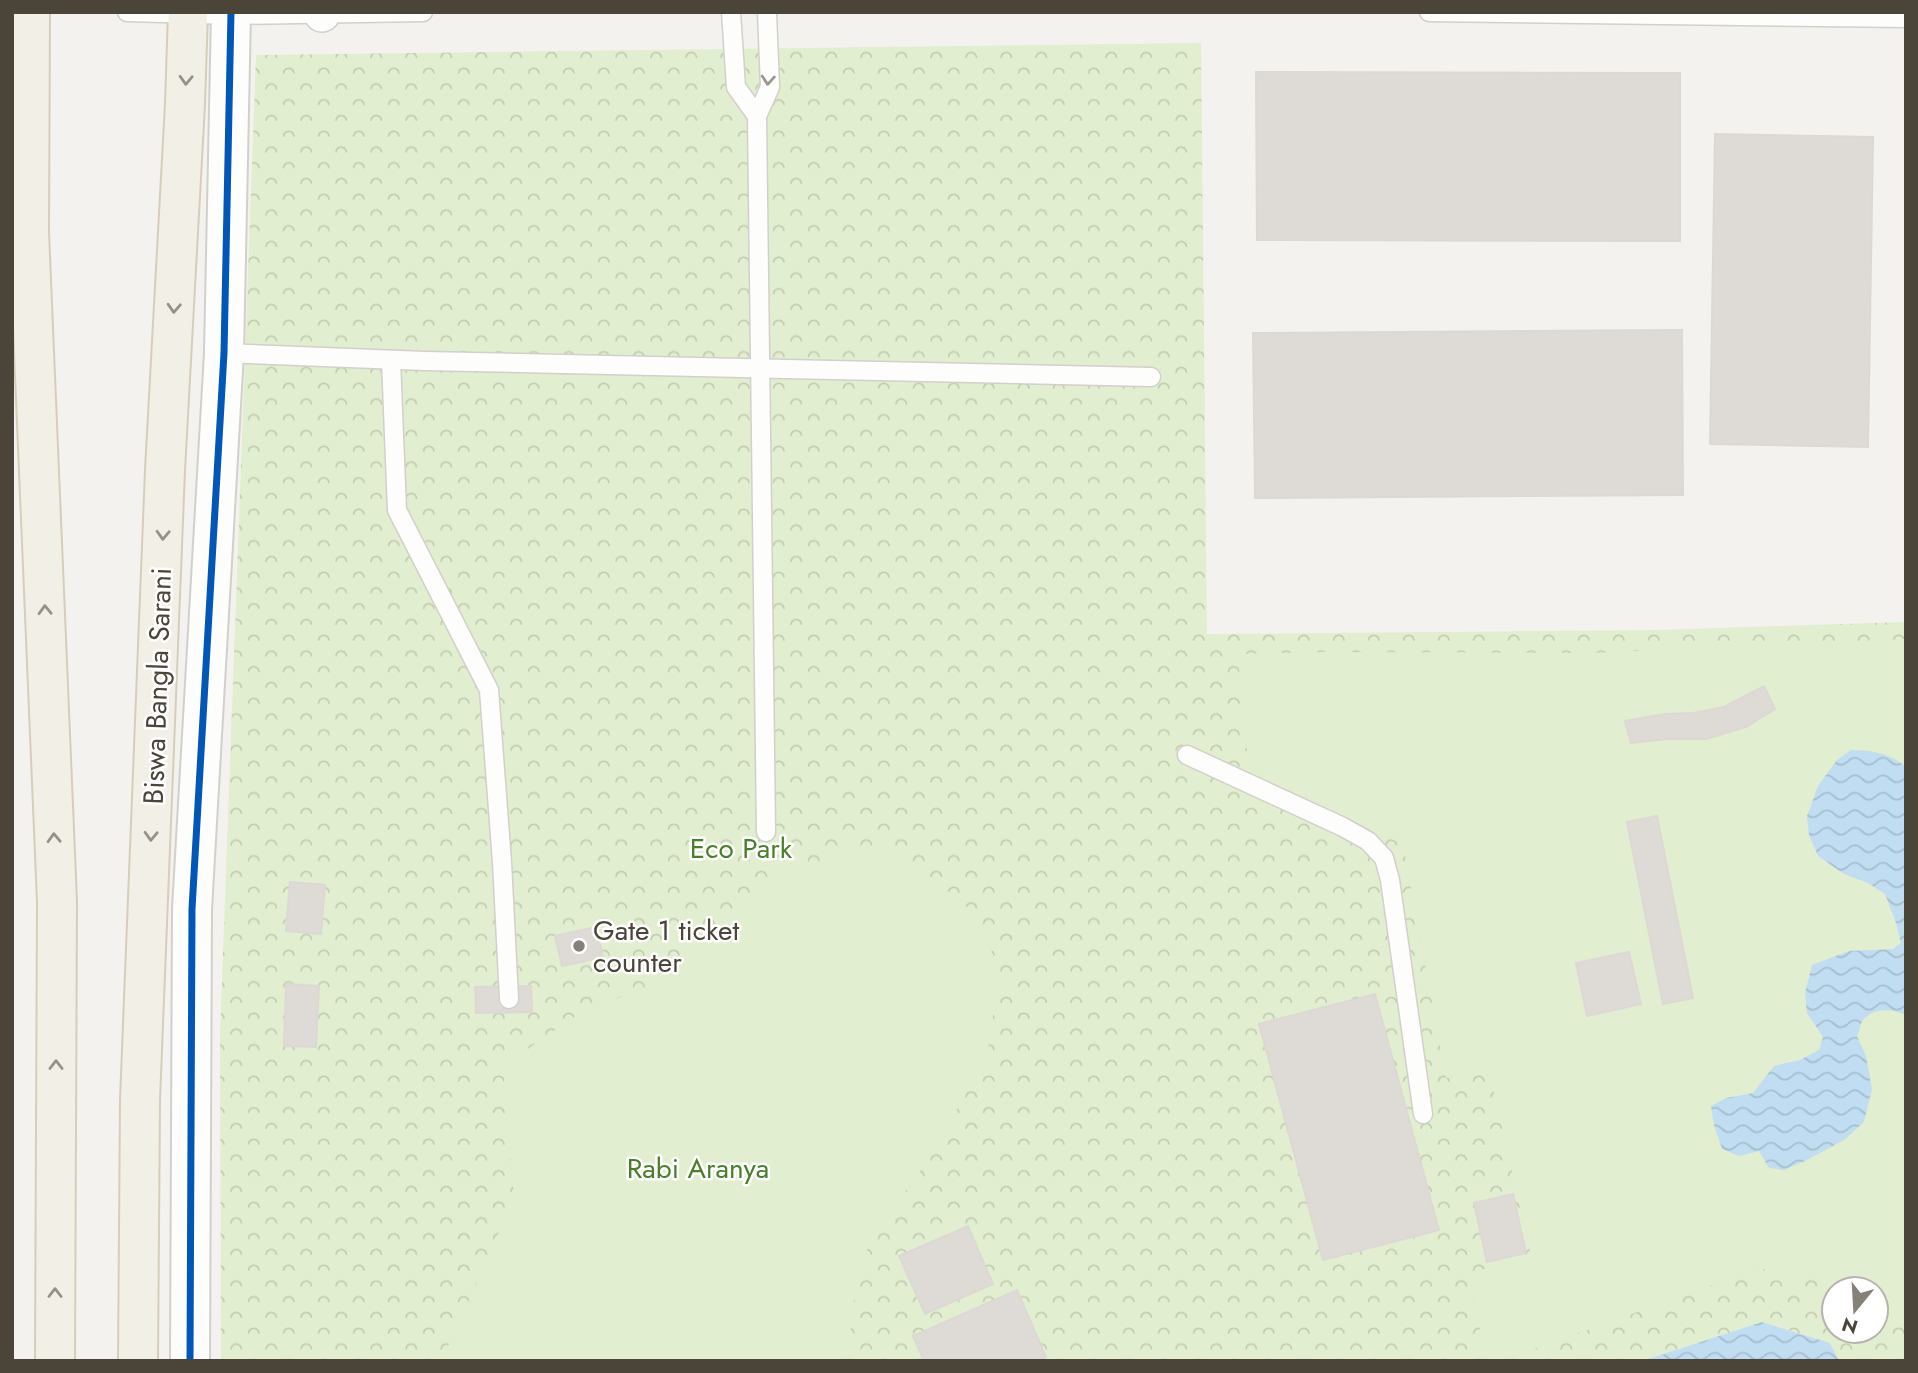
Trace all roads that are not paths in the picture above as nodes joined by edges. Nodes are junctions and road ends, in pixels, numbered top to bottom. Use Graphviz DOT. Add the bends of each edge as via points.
graph roads {
  1 [pos="30,12"];
  2 [pos="127,12"];
  3 [pos="423,12"];
  4 [pos="731,12"];
  5 [pos="767,12"];
  6 [pos="1429,12"];
  7 [pos="188,13"];
  8 [pos="323,13"];
  9 [pos="231,14"];
  10 [pos="1906,18"];
  11 [pos="757,116"];
  12 [pos="224,353"];
  13 [pos="391,360"];
  14 [pos="760,368"];
  15 [pos="1151,377"];
  16 [pos="1187,755"];
  17 [pos="766,832"];
  18 [pos="509,999"];
  19 [pos="1423,1114"];
  20 [pos="55,1361"];
  21 [pos="138,1361"];
  22 [pos="190,1361"];
  20 -- 1 [label="main road, one-way" via="57,902 29,232"];
  2 -- 7 [label="lane"];
  3 -- 8 [label="lane"];
  4 -- 11 [label="lane" via="736,87"];
  5 -- 11 [label="lane, one-way" via="770,87"];
  6 -- 10 [label="lane"];
  7 -- 9 [label="lane"];
  7 -- 21 [label="main road, Biswa Bangla Sarani, one-way" via="140,1100"];
  8 -- 9 [label="lane"];
  9 -- 12 [label="street"];
  11 -- 14 [label="lane"];
  12 -- 13 [label="lane"];
  12 -- 22 [label="street" via="192,909"];
  13 -- 14 [label="lane"];
  13 -- 18 [label="lane" via="397,510 489,690"];
  14 -- 15 [label="lane"];
  14 -- 17 [label="lane"];
  16 -- 19 [label="lane" via="1343,827 1368,841 1384,858"];
}
